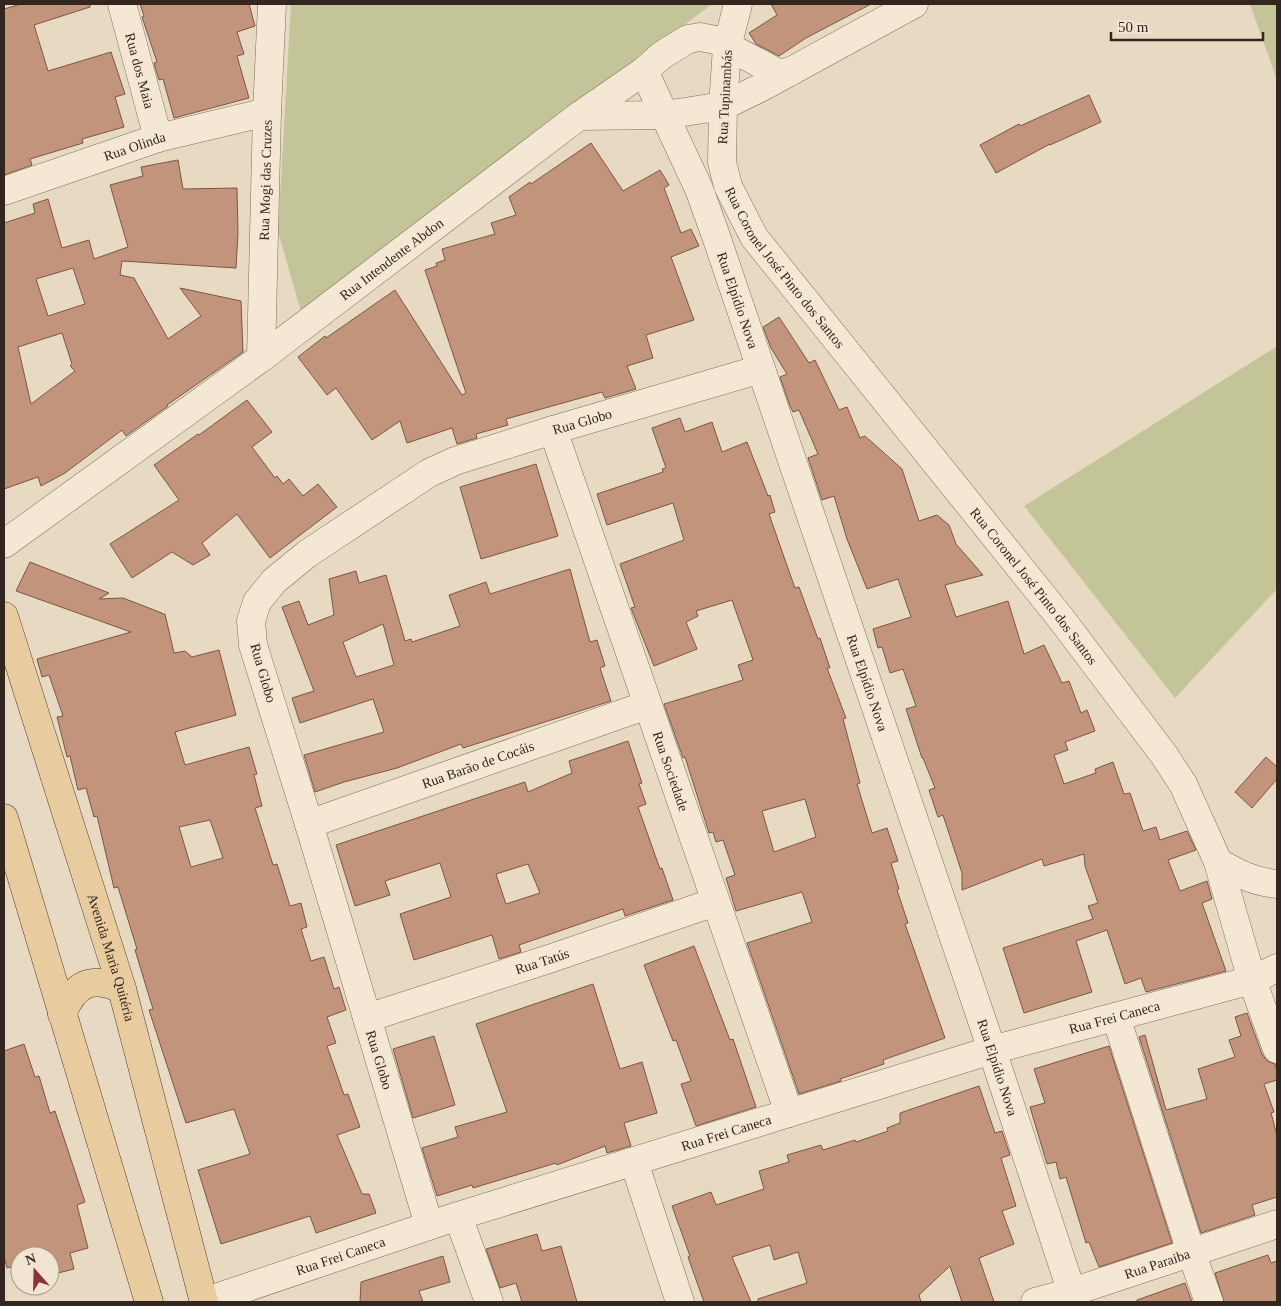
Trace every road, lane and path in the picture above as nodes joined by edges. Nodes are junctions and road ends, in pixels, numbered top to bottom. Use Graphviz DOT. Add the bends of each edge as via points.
graph roads {
  1 [pos="122,4"];
  2 [pos="272,4"];
  3 [pos="738,4"];
  4 [pos="914,4"];
  5 [pos="726,47"];
  6 [pos="644,71"];
  7 [pos="790,72"];
  8 [pos="723,106"];
  9 [pos="267,112"];
  10 [pos="665,114"];
  11 [pos="580,116"];
  12 [pos="158,138"];
  13 [pos="722,162"];
  14 [pos="4,191"];
  15 [pos="261,358"];
  16 [pos="761,370"];
  17 [pos="552,430"];
  18 [pos="4,544"];
  19 [pos="4,616"];
  20 [pos="647,705"];
  21 [pos="4,818"];
  22 [pos="309,824"];
  23 [pos="1218,862"];
  24 [pos="1277,884"];
  25 [pos="715,902"];
  26 [pos="1277,968"];
  27 [pos="1252,980"];
  28 [pos="122,989"];
  29 [pos="62,1014"];
  30 [pos="1116,1017"];
  31 [pos="367,1018"];
  32 [pos="1277,1049"];
  33 [pos="992,1050"];
  34 [pos="789,1113"];
  35 [pos="634,1162"];
  36 [pos="458,1216"];
  37 [pos="1277,1224"];
  38 [pos="429,1225"];
  39 [pos="1191,1252"];
  40 [pos="1073,1297"];
  41 [pos="149,1302"];
  42 [pos="204,1302"];
  43 [pos="489,1302"];
  44 [pos="680,1302"];
  45 [pos="1035,1302"];
  46 [pos="1209,1302"];
  1 -- 12 [label="street, Rua dos Maia"];
  2 -- 9 [label="street, Rua Mogi das Cruzes"];
  3 -- 5 [label="street, Rua Tupinambás"];
  4 -- 7 [label="street"];
  5 -- 6 [label="street, Rua Intendente Abdon" via="716,40 688,39"];
  5 -- 7 [label="street, Rua Intendente Abdon" via="778,73"];
  5 -- 8 [label="street, Rua Tupinambás"];
  6 -- 10 [label="street, Rua Elpídio Nova"];
  6 -- 11 [label="street, Rua Intendente Abdon"];
  7 -- 8 [label="street"];
  8 -- 10 [label="street"];
  8 -- 13 [label="street, Rua Tupinambás"];
  9 -- 12 [label="street, Rua Olinda"];
  9 -- 15 [label="street, Rua Mogi das Cruzes"];
  10 -- 11 [label="street"];
  10 -- 16 [label="street, Rua Elpídio Nova" via="699,189"];
  11 -- 15 [label="street, Rua Intendente Abdon"];
  12 -- 14 [label="street, Rua Olinda"];
  13 -- 23 [label="street, Rua Coronel José Pinto dos Santos" via="728,186 754,237 1059,616 1164,754 1183,784"];
  15 -- 18 [label="street, Rua Intendente Abdon"];
  16 -- 17 [label="street, Rua Globo"];
  16 -- 33 [label="street, Rua Elpídio Nova"];
  17 -- 20 [label="street, Rua Sociedade"];
  17 -- 22 [label="street, Rua Globo" via="455,461 429,473 308,554 274,581 257,602 251,621 253,645"];
  19 -- 28 [label="main road, Avenida Maria Quitéria"];
  20 -- 22 [label="street, Rua Barão de Cocáis"];
  20 -- 25 [label="street, Rua Sociedade"];
  21 -- 29 [label="main road"];
  22 -- 31 [label="street, Rua Globo"];
  23 -- 24 [label="street" via="1244,877"];
  23 -- 27 [label="street, Rua Coronel José Pinto dos Santos"];
  25 -- 31 [label="street, Rua Tatús"];
  25 -- 34 [label="street, Rua Sociedade"];
  26 -- 27 [label="street, Rua Frei Caneca"];
  27 -- 30 [label="street, Rua Frei Caneca"];
  27 -- 32 [label="street, Rua Coronel José Pinto dos Santos"];
  28 -- 29 [label="main road" via="108,983 91,982 79,987"];
  28 -- 42 [label="main road, Avenida Maria Quitéria"];
  29 -- 41 [label="main road"];
  30 -- 33 [label="street, Rua Frei Caneca"];
  30 -- 39 [label="street"];
  31 -- 38 [label="street, Rua Globo"];
  33 -- 34 [label="street, Rua Frei Caneca"];
  33 -- 40 [label="street, Rua Elpídio Nova"];
  34 -- 35 [label="street, Rua Frei Caneca"];
  35 -- 36 [label="street, Rua Frei Caneca"];
  35 -- 44 [label="street"];
  36 -- 38 [label="street, Rua Frei Caneca"];
  36 -- 43 [label="street"];
  37 -- 39 [label="street, Rua Paraiba"];
  38 -- 42 [label="street, Rua Frei Caneca"];
  39 -- 40 [label="street, Rua Paraiba"];
  39 -- 46 [label="street"];
  40 -- 45 [label="street, Rua Paraiba"];
}
